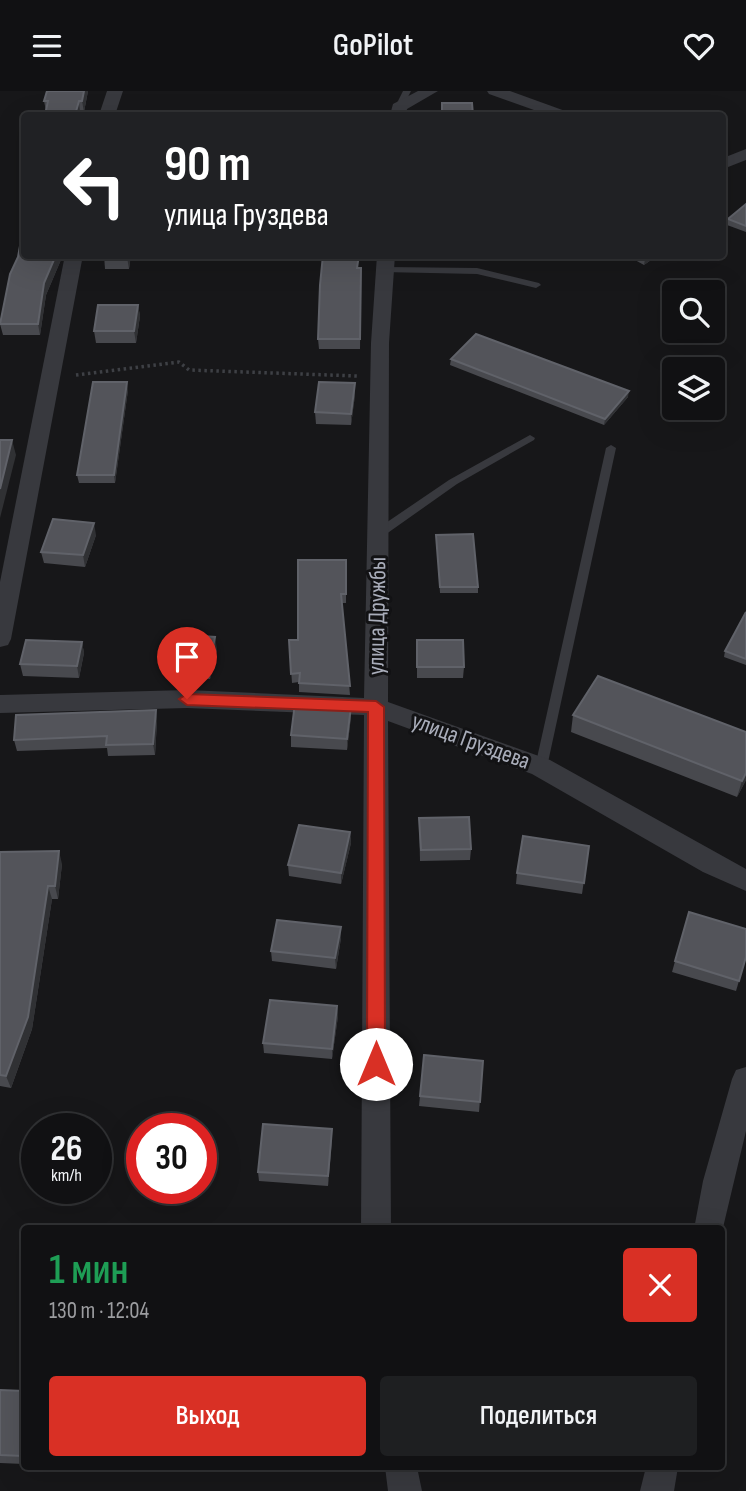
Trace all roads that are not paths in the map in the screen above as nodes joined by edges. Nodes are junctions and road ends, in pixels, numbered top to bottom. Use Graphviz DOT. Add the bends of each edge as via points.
graph roads {
  1 [pos="115,91"];
  2 [pos="407,91"];
  3 [pos="430,91"];
  4 [pos="495,91"];
  5 [pos="399,111"];
  6 [pos="108,112"];
  7 [pos="554,112"];
  8 [pos="746,154"];
  9 [pos="726,164"];
  10 [pos="726,166"];
  11 [pos="746,175"];
  12 [pos="73,259"];
  13 [pos="385,263"];
  14 [pos="536,285"];
  15 [pos="530,438"];
  16 [pos="611,448"];
  17 [pos="378,534"];
  18 [pos="0,639"];
  19 [pos="0,704"];
  20 [pos="376,707"];
  21 [pos="541,767"];
  22 [pos="746,881"];
  23 [pos="746,1079"];
  24 [pos="376,1225"];
  25 [pos="710,1225"];
  26 [pos="402,1470"];
  27 [pos="661,1470"];
  28 [pos="405,1491"];
  29 [pos="657,1491"];
  1 -- 6 [label="street"];
  2 -- 5 [label="lane"];
  3 -- 5 [label="street"];
  4 -- 7 [label="street"];
  8 -- 9 [label="street"];
  10 -- 11 [label="street"];
  12 -- 18 [label="street"];
  13 -- 14 [label="lane" via="477,271"];
  13 -- 17 [label="street, улица Дружбы"];
  15 -- 17 [label="lane" via="453,482"];
  16 -- 21 [label="lane"];
  17 -- 20 [label="street, улица Дружбы"];
  19 -- 20 [label="street, улица Груздева" via="187,699"];
  20 -- 21 [label="street, улица Груздева"];
  20 -- 24 [label="street, улица Дружбы"];
  21 -- 22 [label="street, улица Груздева"];
  23 -- 25 [label="street"];
  26 -- 28 [label="street"];
  27 -- 29 [label="street"];
}
